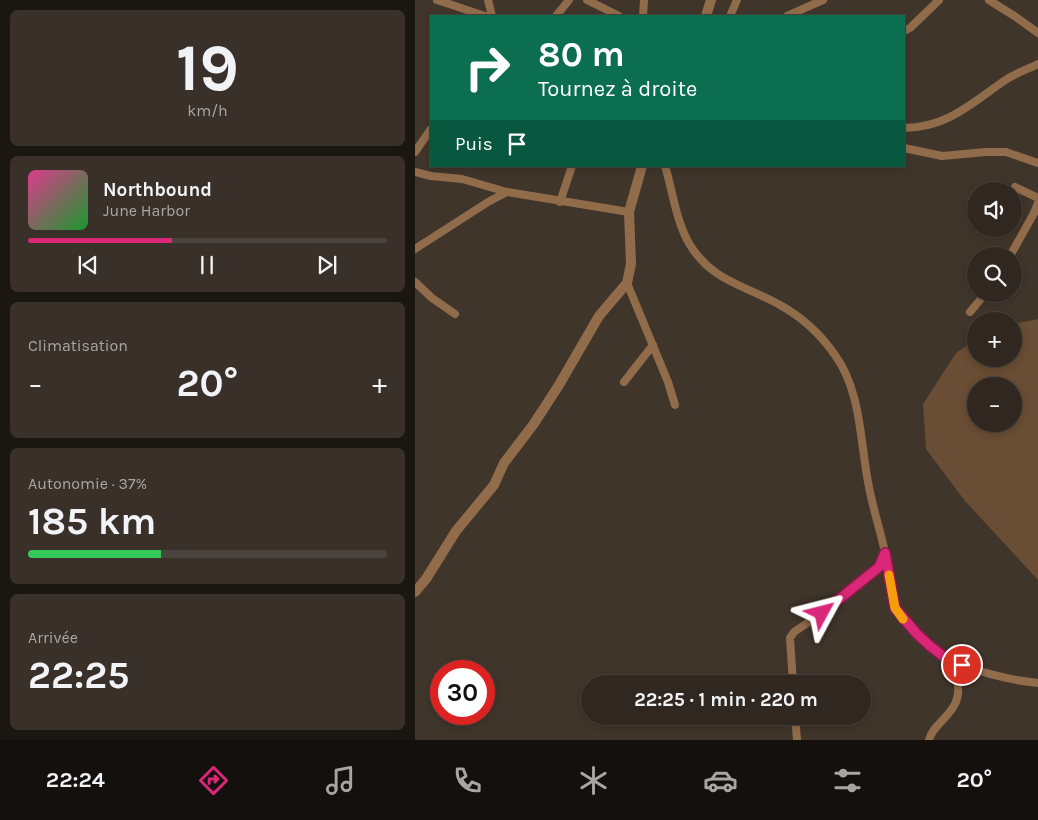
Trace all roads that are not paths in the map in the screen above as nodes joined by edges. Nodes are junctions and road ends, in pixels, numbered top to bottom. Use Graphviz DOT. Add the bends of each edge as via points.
graph roads {
  1 [pos="437,0"];
  2 [pos="488,0"];
  3 [pos="569,0"];
  4 [pos="587,0"];
  5 [pos="644,0"];
  6 [pos="711,0"];
  7 [pos="737,0"];
  8 [pos="823,0"];
  9 [pos="939,0"];
  10 [pos="989,0"];
  11 [pos="482,15"];
  12 [pos="492,15"];
  13 [pos="557,15"];
  14 [pos="617,15"];
  15 [pos="643,15"];
  16 [pos="706,15"];
  17 [pos="730,15"];
  18 [pos="789,15"];
  19 [pos="905,31"];
  20 [pos="1038,33"];
  21 [pos="1038,64"];
  22 [pos="905,128"];
  23 [pos="430,130"];
  24 [pos="905,148"];
  25 [pos="415,152"];
  26 [pos="1038,163"];
  27 [pos="572,167"];
  28 [pos="642,167"];
  29 [pos="665,167"];
  30 [pos="415,172"];
  31 [pos="1022,190"];
  32 [pos="507,192"];
  33 [pos="1038,198"];
  34 [pos="560,202"];
  35 [pos="1038,203"];
  36 [pos="629,212"];
  37 [pos="1015,247"];
  38 [pos="415,249"];
  39 [pos="415,282"];
  40 [pos="627,283"];
  41 [pos="978,302"];
  42 [pos="970,312"];
  43 [pos="455,314"];
  44 [pos="653,345"];
  45 [pos="624,382"];
  46 [pos="675,405"];
  47 [pos="885,553"];
  48 [pos="415,592"];
  49 [pos="948,660"];
  50 [pos="792,675"];
  51 [pos="1038,683"];
  52 [pos="796,725"];
  53 [pos="797,740"];
  54 [pos="928,740"];
  1 -- 11 [label="street"];
  2 -- 12 [label="street"];
  3 -- 13 [label="street"];
  4 -- 14 [label="street"];
  5 -- 15 [label="street"];
  6 -- 16 [label="street"];
  7 -- 17 [label="street"];
  8 -- 18 [label="street"];
  9 -- 19 [label="street"];
  10 -- 20 [label="street"];
  21 -- 22 [label="street" via="1009,78 951,117 921,128"];
  23 -- 25 [label="street"];
  24 -- 26 [label="street" via="942,156 1006,152"];
  27 -- 34 [label="street"];
  28 -- 36 [label="street"];
  29 -- 47 [label="street" via="681,225 704,264 737,286 780,304 797,315 837,357 855,398 868,482"];
  30 -- 32 [label="street" via="462,179"];
  31 -- 33 [label="street"];
  32 -- 34 [label="street"];
  32 -- 38 [label="street"];
  34 -- 36 [label="street"];
  35 -- 37 [label="street"];
  36 -- 40 [label="street" via="631,264"];
  39 -- 43 [label="street"];
  40 -- 44 [label="street"];
  40 -- 48 [label="street" via="599,316 544,409 504,462 494,485 456,531"];
  41 -- 42 [label="street"];
  44 -- 45 [label="street"];
  44 -- 46 [label="street"];
  47 -- 49 [label="street" via="895,608 916,633"];
  47 -- 50 [label="street" via="879,567 794,632 790,638"];
  49 -- 51 [label="street" via="1014,680"];
  49 -- 54 [label="street" via="959,686 955,702 949,715"];
  52 -- 53 [label="street"];
}
